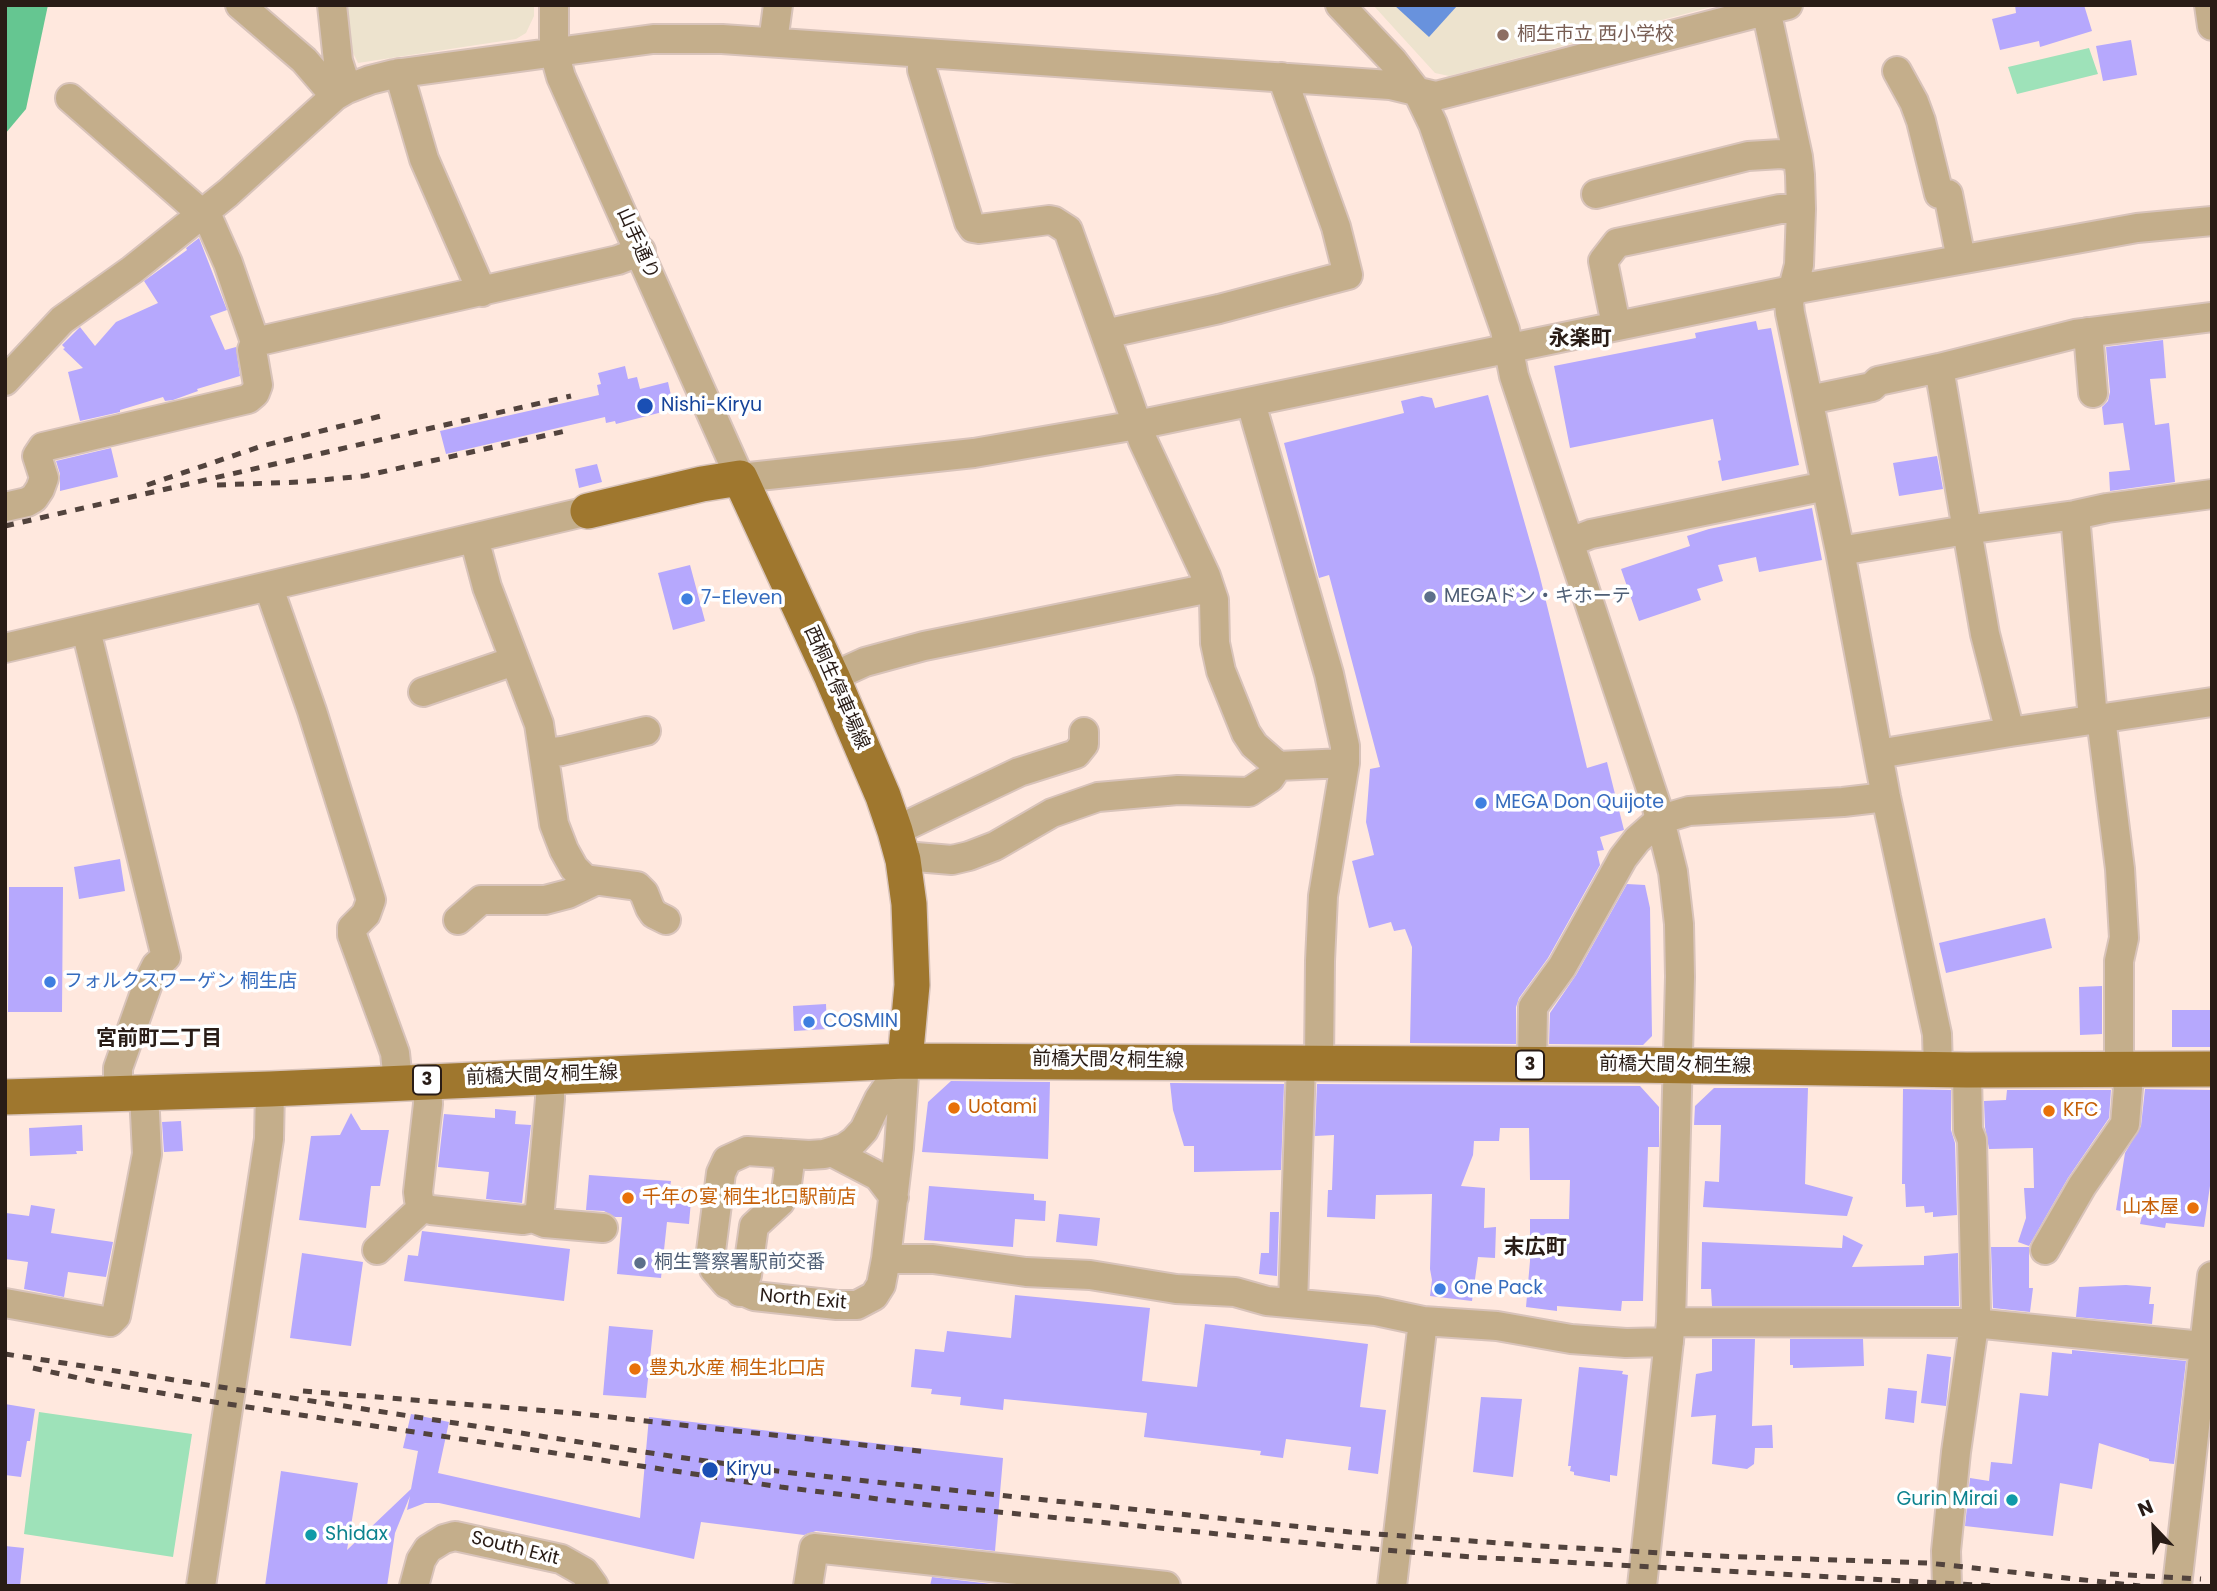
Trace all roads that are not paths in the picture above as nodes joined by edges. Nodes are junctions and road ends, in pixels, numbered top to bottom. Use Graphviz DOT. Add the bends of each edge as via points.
graph roads {
  1 [pos="240,5"];
  2 [pos="332,5"];
  3 [pos="554,5"];
  4 [pos="778,5"];
  5 [pos="1340,5"];
  6 [pos="2209,5"];
  7 [pos="1773,7"];
  8 [pos="2212,26"];
  9 [pos="773,42"];
  10 [pos="554,52"];
  11 [pos="922,52"];
  12 [pos="1897,71"];
  13 [pos="399,73"];
  14 [pos="1282,77"];
  15 [pos="341,93"];
  16 [pos="1418,93"];
  17 [pos="70,98"];
  18 [pos="1798,158"];
  19 [pos="1596,194"];
  20 [pos="1801,209"];
  21 [pos="202,213"];
  22 [pos="2212,221"];
  23 [pos="641,251"];
  24 [pos="1961,259"];
  25 [pos="1792,290"];
  26 [pos="482,292"];
  27 [pos="2212,317"];
  28 [pos="1616,326"];
  29 [pos="2088,332"];
  30 [pos="1105,334"];
  31 [pos="256,342"];
  32 [pos="1509,348"];
  33 [pos="1939,368"];
  34 [pos="5,381"];
  35 [pos="2093,393"];
  36 [pos="1809,400"];
  37 [pos="1251,403"];
  38 [pos="1137,425"];
  39 [pos="740,478"];
  40 [pos="1826,486"];
  41 [pos="2212,494"];
  42 [pos="5,508"];
  43 [pos="588,512"];
  44 [pos="2075,515"];
  45 [pos="1966,530"];
  46 [pos="474,538"];
  47 [pos="1570,542"];
  48 [pos="1840,551"];
  49 [pos="269,588"];
  50 [pos="1210,588"];
  51 [pos="86,630"];
  52 [pos="5,648"];
  53 [pos="514,661"];
  54 [pos="832,677"];
  55 [pos="423,692"];
  56 [pos="2212,702"];
  57 [pos="2097,719"];
  58 [pos="646,731"];
  59 [pos="2010,732"];
  60 [pos="1084,733"];
  61 [pos="545,753"];
  62 [pos="1878,754"];
  63 [pos="1345,763"];
  64 [pos="1278,766"];
  65 [pos="1886,797"];
  66 [pos="1661,820"];
  67 [pos="899,845"];
  68 [pos="593,882"];
  69 [pos="458,920"];
  70 [pos="666,920"];
  71 [pos="905,1060"];
  72 [pos="1310,1063"];
  73 [pos="1532,1065"];
  74 [pos="1678,1066"];
  75 [pos="2123,1068"];
  76 [pos="2212,1069"];
  77 [pos="1953,1070"];
  78 [pos="550,1076"];
  79 [pos="413,1081"];
  80 [pos="270,1089"];
  81 [pos="131,1093"];
  82 [pos="5,1097"];
  83 [pos="832,1152"];
  84 [pos="780,1153"];
  85 [pos="894,1197"];
  86 [pos="423,1207"];
  87 [pos="533,1218"];
  88 [pos="603,1228"];
  89 [pos="377,1250"];
  90 [pos="2045,1250"];
  91 [pos="886,1259"];
  92 [pos="2212,1276"];
  93 [pos="740,1292"];
  94 [pos="5,1303"];
  95 [pos="1293,1303"];
  96 [pos="1423,1321"];
  97 [pos="1974,1323"];
  98 [pos="1670,1332"];
  99 [pos="2208,1347"];
  100 [pos="1061,1580"];
  101 [pos="201,1586"];
  102 [pos="414,1586"];
  103 [pos="594,1586"];
  104 [pos="807,1586"];
  105 [pos="1166,1586"];
  106 [pos="1392,1586"];
  107 [pos="1642,1586"];
  108 [pos="1947,1586"];
  109 [pos="2177,1586"];
  1 -- 15 [label="street"];
  2 -- 15 [label="street"];
  3 -- 10 [label="street, 山手通り"];
  4 -- 9 [label="street"];
  5 -- 16 [label="street"];
  6 -- 8 [label="street"];
  7 -- 16 [label="street" via="1456,92"];
  7 -- 18 [label="street"];
  9 -- 10 [label="street" via="653,38"];
  9 -- 11 [label="street"];
  10 -- 13 [label="street"];
  10 -- 23 [label="street, 山手通り"];
  11 -- 14 [label="street"];
  11 -- 30 [label="street" via="922,70 969,222 979,229 1049,220 1068,230"];
  12 -- 24 [label="street" via="1922,121 1939,194 1948,194"];
  13 -- 15 [label="street"];
  13 -- 26 [label="street" via="424,159"];
  14 -- 16 [label="street" via="1390,85"];
  14 -- 30 [label="street" via="1336,227 1348,275"];
  15 -- 21 [label="street"];
  16 -- 32 [label="street" via="1433,124"];
  17 -- 21 [label="street"];
  18 -- 19 [label="street" via="1748,156"];
  18 -- 20 [label="street"];
  20 -- 25 [label="street" via="1799,265"];
  20 -- 28 [label="street" via="1780,209 1618,243 1603,261"];
  21 -- 31 [label="street" via="228,263"];
  21 -- 34 [label="street" via="62,320"];
  22 -- 24 [label="street" via="2137,228"];
  23 -- 26 [label="street"];
  23 -- 39 [label="street, 山手通り"];
  24 -- 25 [label="street"];
  25 -- 28 [label="street"];
  25 -- 36 [label="street" via="1790,313"];
  26 -- 31 [label="street"];
  27 -- 29 [label="street"];
  28 -- 32 [label="street"];
  29 -- 33 [label="street"];
  29 -- 35 [label="street"];
  30 -- 38 [label="street"];
  31 -- 42 [label="street" via="252,350 258,385 248,399 43,447 37,456 44,478 40,489 27,502"];
  32 -- 37 [label="street"];
  32 -- 47 [label="street" via="1514,376"];
  33 -- 36 [label="street"];
  33 -- 45 [label="street"];
  36 -- 40 [label="street"];
  37 -- 38 [label="street"];
  37 -- 63 [label="street" via="1329,674 1343,730"];
  38 -- 39 [label="street" via="975,453"];
  38 -- 50 [label="street"];
  39 -- 43 [label="main road"];
  39 -- 54 [label="main road, 西桐生停車場線"];
  40 -- 47 [label="street"];
  40 -- 48 [label="street"];
  41 -- 44 [label="street"];
  43 -- 46 [label="street"];
  44 -- 45 [label="street"];
  44 -- 57 [label="street"];
  45 -- 48 [label="street"];
  45 -- 59 [label="street" via="1985,634"];
  46 -- 49 [label="street"];
  46 -- 53 [label="street" via="486,587"];
  47 -- 66 [label="street"];
  48 -- 62 [label="street"];
  49 -- 51 [label="street"];
  49 -- 79 [label="street" via="370,900 352,935 395,1053"];
  50 -- 54 [label="street" via="924,646 865,662"];
  50 -- 64 [label="street" via="1224,679 1246,733"];
  51 -- 52 [label="street"];
  51 -- 81 [label="street" via="166,957 150,978 118,1068"];
  53 -- 55 [label="street"];
  53 -- 61 [label="street" via="539,724"];
  54 -- 67 [label="main road, 西桐生停車場線"];
  56 -- 57 [label="street"];
  57 -- 59 [label="street"];
  57 -- 75 [label="street" via="2120,869 2124,938 2119,961 2119,1052"];
  58 -- 61 [label="street"];
  59 -- 62 [label="street"];
  60 -- 67 [label="street" via="1084,744 1076,754 1019,772"];
  61 -- 68 [label="street" via="558,836 574,868"];
  62 -- 65 [label="street"];
  63 -- 64 [label="street"];
  63 -- 72 [label="street" via="1323,896"];
  64 -- 67 [label="street" via="1270,778 1249,792 1178,790 1098,797 1052,813 995,846 952,860 916,857"];
  65 -- 66 [label="street" via="1695,810"];
  65 -- 77 [label="street" via="1937,1034"];
  66 -- 73 [label="street" via="1622,858 1572,950 1533,1007"];
  66 -- 74 [label="street" via="1678,904"];
  67 -- 71 [label="main road, 西桐生停車場線" via="909,904 912,985"];
  68 -- 69 [label="street" via="545,900 481,900"];
  68 -- 70 [label="street" via="638,886 654,914"];
  71 -- 72 [label="main road, 前橋大間々桐生線 / 3"];
  71 -- 78 [label="main road, 前橋大間々桐生線 / 3"];
  71 -- 83 [label="street, North Exit" via="864,1130"];
  71 -- 85 [label="street, North Exit"];
  72 -- 73 [label="main road, 前橋大間々桐生線 / 3"];
  72 -- 95 [label="street"];
  73 -- 74 [label="main road, 前橋大間々桐生線 / 3"];
  74 -- 77 [label="main road, 前橋大間々桐生線 / 3"];
  74 -- 98 [label="street"];
  75 -- 76 [label="main road, 前橋大間々桐生線 / 3"];
  75 -- 77 [label="main road, 前橋大間々桐生線 / 3"];
  75 -- 90 [label="street" via="2128,1088 2125,1124"];
  77 -- 97 [label="street" via="1972,1140"];
  78 -- 79 [label="main road, 前橋大間々桐生線 / 3"];
  78 -- 87 [label="street" via="540,1208"];
  79 -- 80 [label="main road, 前橋大間々桐生線 / 3"];
  79 -- 86 [label="street" via="428,1104 418,1192"];
  80 -- 81 [label="main road, 前橋大間々桐生線 / 3"];
  80 -- 101 [label="street" via="269,1139"];
  81 -- 82 [label="main road, 前橋大間々桐生線 / 3"];
  81 -- 94 [label="street" via="147,1154 116,1316 110,1322"];
  83 -- 84 [label="street, North Exit"];
  83 -- 85 [label="street" via="878,1176"];
  84 -- 93 [label="street" via="789,1169 786,1191 754,1226"];
  84 -- 93 [label="street, North Exit" via="740,1152 727,1160 721,1173 712,1260 722,1280"];
  85 -- 91 [label="street, North Exit"];
  86 -- 87 [label="street"];
  86 -- 89 [label="street"];
  87 -- 88 [label="street"];
  91 -- 93 [label="street, North Exit" via="877,1292 857,1305"];
  91 -- 95 [label="street" via="933,1259 1026,1272 1082,1274"];
  92 -- 99 [label="street"];
  95 -- 96 [label="street"];
  96 -- 98 [label="street" via="1626,1343"];
  96 -- 106 [label="street"];
  97 -- 98 [label="street"];
  97 -- 99 [label="street"];
  97 -- 108 [label="street" via="1956,1452"];
  98 -- 107 [label="street"];
  99 -- 109 [label="street"];
  100 -- 104 [label="street" via="814,1548"];
  100 -- 105 [label="street"];
  102 -- 103 [label="street, South Exit" via="428,1549 455,1536 561,1559 584,1572"];
}
